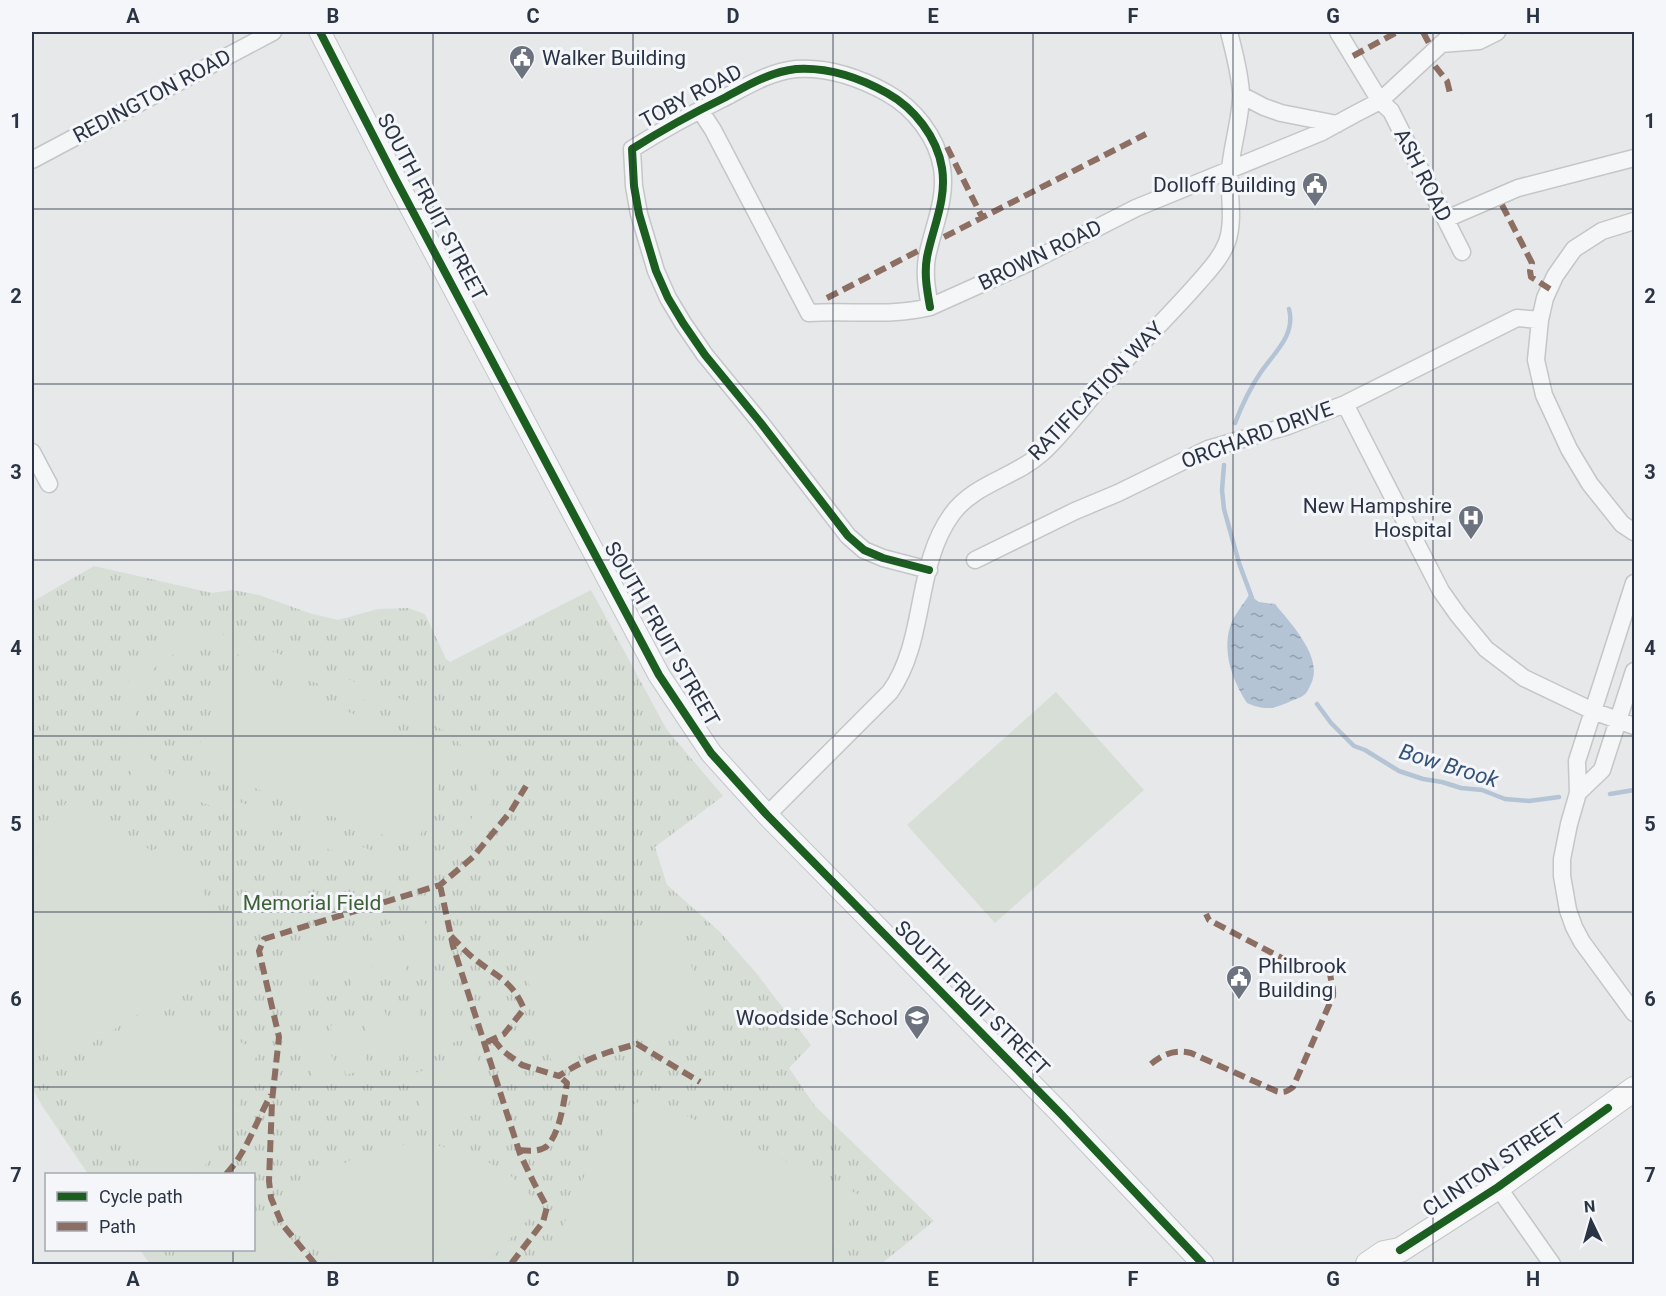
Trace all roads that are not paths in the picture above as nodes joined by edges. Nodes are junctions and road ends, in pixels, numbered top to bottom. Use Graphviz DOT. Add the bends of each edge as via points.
graph roads {
  1 [pos="273,32"];
  2 [pos="320,32"];
  3 [pos="1229,32"];
  4 [pos="1338,32"];
  5 [pos="1453,32"];
  6 [pos="1497,32"];
  7 [pos="1441,44"];
  8 [pos="1241,95"];
  9 [pos="1380,101"];
  10 [pos="700,110"];
  11 [pos="1337,124"];
  12 [pos="1635,158"];
  13 [pos="32,160"];
  14 [pos="1230,170"];
  15 [pos="1446,219"];
  16 [pos="1635,221"];
  17 [pos="1462,252"];
  18 [pos="930,307"];
  19 [pos="1539,320"];
  20 [pos="1345,404"];
  21 [pos="32,452"];
  22 [pos="49,483"];
  23 [pos="1635,532"];
  24 [pos="975,560"];
  25 [pos="929,570"];
  26 [pos="1635,583"];
  27 [pos="1635,671"];
  28 [pos="1593,711"];
  29 [pos="1618,721"];
  30 [pos="1635,726"];
  31 [pos="1578,793"];
  32 [pos="767,815"];
  33 [pos="1635,1013"];
  34 [pos="1635,1089"];
  35 [pos="1498,1187"];
  36 [pos="1397,1257"];
  37 [pos="1203,1264"];
  38 [pos="1368,1264"];
  39 [pos="1552,1264"];
  1 -- 13 [label="street, REDINGTON ROAD"];
  2 -- 32 [label="street, SOUTH FRUIT STREET" via="659,675 711,753"];
  3 -- 8 [label="street, RATIFICATION WAY"];
  4 -- 9 [label="street, ASH ROAD"];
  5 -- 7 [label="street, BROWN ROAD"];
  6 -- 7 [label="street" via="1479,41"];
  7 -- 9 [label="street, BROWN ROAD"];
  8 -- 11 [label="street" via="1281,114"];
  8 -- 14 [label="street, RATIFICATION WAY"];
  9 -- 11 [label="street, BROWN ROAD"];
  9 -- 15 [label="street, ASH ROAD" via="1391,111"];
  10 -- 18 [label="street, BROWN ROAD" via="809,313 888,314"];
  10 -- 18 [label="street, TOBY ROAD" via="762,78 796,69 846,75 907,106 932,141 944,182 927,259"];
  10 -- 25 [label="street, TOBY ROAD" via="632,148 639,214 668,298 705,355 848,536 864,550 883,558"];
  11 -- 14 [label="street, BROWN ROAD"];
  12 -- 15 [label="street" via="1518,189"];
  14 -- 18 [label="street, BROWN ROAD" via="1136,208"];
  14 -- 25 [label="street, RATIFICATION WAY" via="1231,226 1219,258 1040,454 984,486 953,513 935,546"];
  15 -- 17 [label="street, ASH ROAD"];
  16 -- 19 [label="street" via="1602,231 1574,249 1555,276"];
  19 -- 20 [label="street, ORCHARD DRIVE" via="1517,318"];
  19 -- 23 [label="street" via="1536,360 1544,395 1590,484 1622,524"];
  20 -- 24 [label="street, ORCHARD DRIVE" via="1288,426 1208,449"];
  20 -- 28 [label="street" via="1441,591 1458,615 1486,649 1524,678"];
  21 -- 22 [label="street"];
  25 -- 32 [label="street, RATIFICATION WAY" via="911,648 899,679"];
  26 -- 28 [label="street"];
  27 -- 29 [label="street"];
  28 -- 29 [label="street"];
  28 -- 31 [label="street" via="1577,761"];
  29 -- 30 [label="street"];
  29 -- 31 [label="street" via="1602,770"];
  31 -- 33 [label="street" via="1562,859 1568,910 1582,942"];
  32 -- 37 [label="street, SOUTH FRUIT STREET"];
  34 -- 35 [label="main road, CLINTON STREET"];
  35 -- 36 [label="main road, CLINTON STREET"];
  35 -- 39 [label="street"];
  36 -- 38 [label="main road, CLINTON STREET" via="1384,1253"];
}
